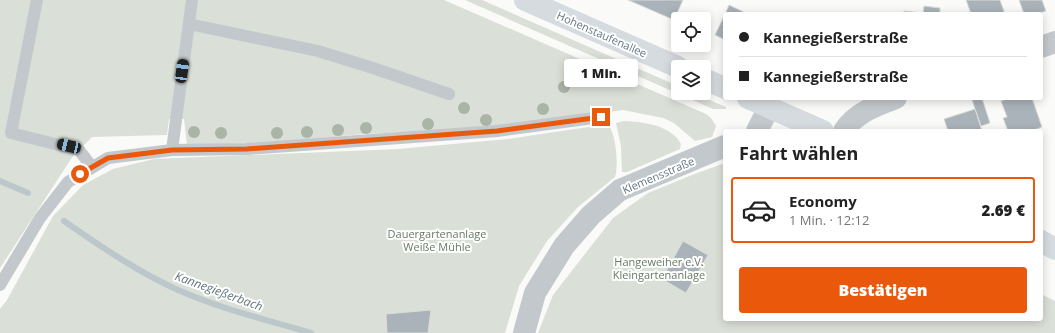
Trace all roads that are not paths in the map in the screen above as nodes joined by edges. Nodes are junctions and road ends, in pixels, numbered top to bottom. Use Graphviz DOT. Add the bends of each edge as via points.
graph roads {
  1 [pos="37,0"];
  2 [pos="192,0"];
  3 [pos="525,0"];
  4 [pos="189,24"];
  5 [pos="1055,42"];
  6 [pos="1043,46"];
  7 [pos="671,64"];
  8 [pos="711,81"];
  9 [pos="723,87"];
  10 [pos="449,94"];
  11 [pos="753,100"];
  12 [pos="891,100"];
  13 [pos="769,107"];
  14 [pos="601,117"];
  15 [pos="758,129"];
  16 [pos="818,129"];
  17 [pos="845,129"];
  18 [pos="723,147"];
  19 [pos="172,150"];
  20 [pos="92,167"];
  21 [pos="1043,242"];
  22 [pos="1055,249"];
  23 [pos="0,285"];
  24 [pos="524,333"];
  1 -- 20 [label="lane" via="11,133 79,150"];
  2 -- 4 [label="lane"];
  3 -- 7 [label="main road, Hohenstaufenallee"];
  4 -- 10 [label="lane" via="318,51"];
  4 -- 19 [label="lane"];
  5 -- 6 [label="street"];
  8 -- 9 [label="main road"];
  11 -- 13 [label="main road"];
  12 -- 17 [label="street" via="851,120"];
  13 -- 15 [label="street"];
  13 -- 16 [label="main road"];
  14 -- 19 [label="lane" via="497,131 247,149"];
  18 -- 24 [label="street, Klemensstraße" via="620,190 591,215 564,246 535,292"];
  19 -- 20 [label="lane" via="108,158"];
  20 -- 23 [label="lane" via="68,182 40,218"];
  21 -- 22 [label="main road"];
}
